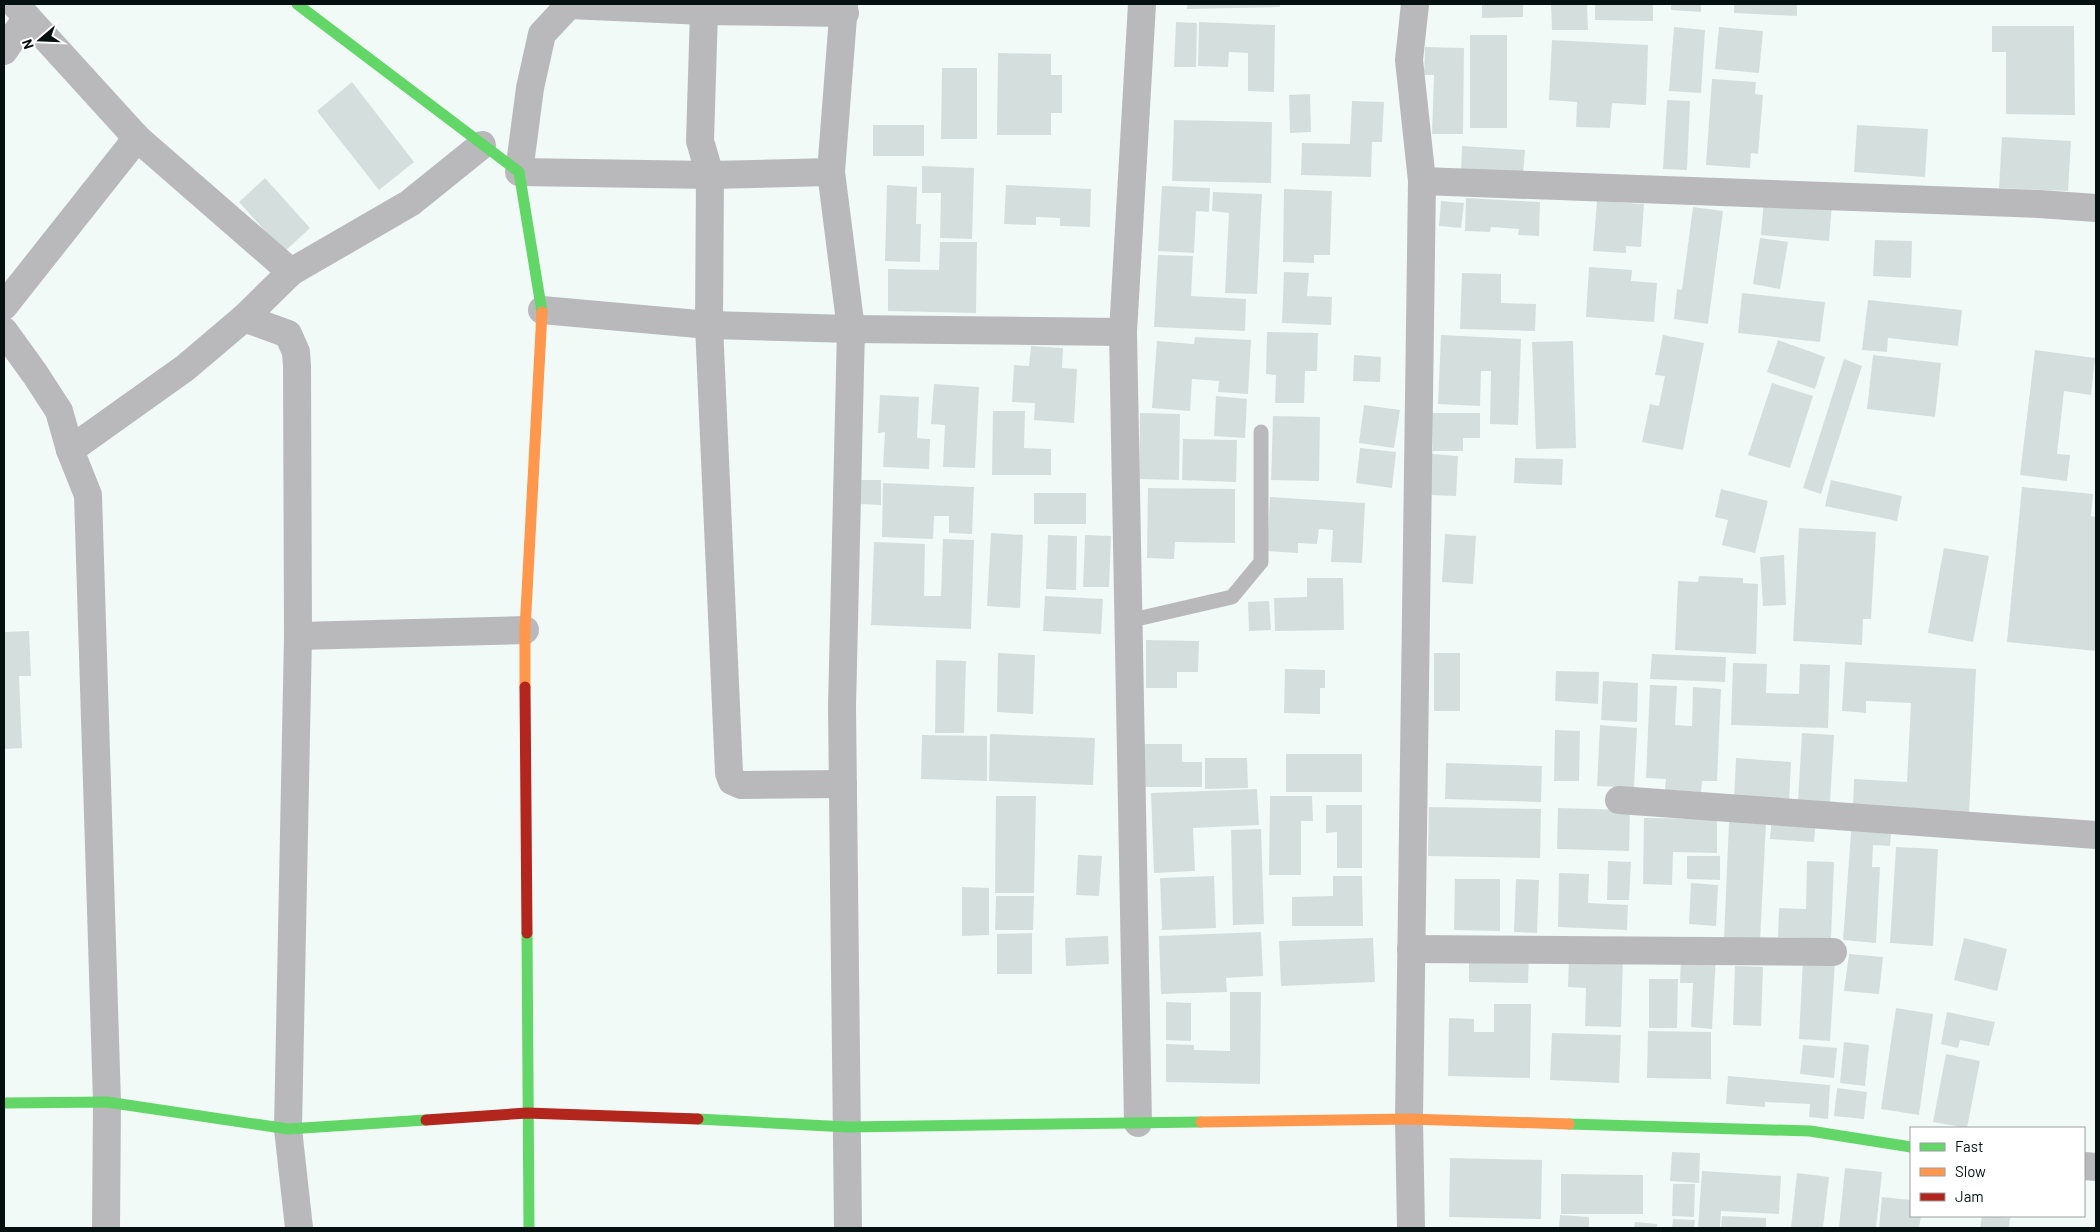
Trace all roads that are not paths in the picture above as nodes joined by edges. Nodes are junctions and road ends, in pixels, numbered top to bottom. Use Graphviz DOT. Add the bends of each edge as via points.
graph roads {
  1 [pos="297,4"];
  2 [pos="569,4"];
  3 [pos="1142,4"];
  4 [pos="1415,4"];
  5 [pos="844,8"];
  6 [pos="21,11"];
  7 [pos="704,11"];
  8 [pos="4,52"];
  9 [pos="137,138"];
  10 [pos="482,145"];
  11 [pos="519,172"];
  12 [pos="831,172"];
  13 [pos="710,175"];
  14 [pos="1422,181"];
  15 [pos="2096,208"];
  16 [pos="291,272"];
  17 [pos="4,306"];
  18 [pos="542,310"];
  19 [pos="244,318"];
  20 [pos="709,325"];
  21 [pos="851,329"];
  22 [pos="4,331"];
  23 [pos="1123,332"];
  24 [pos="1261,432"];
  25 [pos="70,450"];
  26 [pos="1128,621"];
  27 [pos="525,630"];
  28 [pos="298,636"];
  29 [pos="843,784"];
  30 [pos="1619,800"];
  31 [pos="2096,835"];
  32 [pos="1411,949"];
  33 [pos="1834,952"];
  34 [pos="106,1102"];
  35 [pos="4,1103"];
  36 [pos="527,1113"];
  37 [pos="1409,1119"];
  38 [pos="1138,1123"];
  39 [pos="847,1128"];
  40 [pos="288,1129"];
  41 [pos="1910,1147"];
  42 [pos="106,1228"];
  43 [pos="299,1228"];
  44 [pos="529,1228"];
  45 [pos="848,1228"];
  46 [pos="1411,1228"];
  1 -- 10 [label="street"];
  2 -- 7 [label="street"];
  2 -- 11 [label="street" via="542,34 530,88"];
  3 -- 23 [label="street"];
  4 -- 14 [label="street" via="1409,60"];
  5 -- 7 [label="street"];
  5 -- 12 [label="street"];
  6 -- 8 [label="street"];
  6 -- 9 [label="street"];
  7 -- 13 [label="street" via="700,141"];
  9 -- 16 [label="street"];
  9 -- 17 [label="street"];
  10 -- 11 [label="street"];
  10 -- 16 [label="street" via="410,203"];
  11 -- 13 [label="street"];
  11 -- 18 [label="street"];
  12 -- 13 [label="street"];
  12 -- 21 [label="street"];
  13 -- 20 [label="street"];
  14 -- 15 [label="street"];
  14 -- 32 [label="street"];
  16 -- 19 [label="street"];
  18 -- 20 [label="street"];
  18 -- 27 [label="street"];
  19 -- 25 [label="street" via="185,368"];
  19 -- 28 [label="street" via="288,334 296,352"];
  20 -- 21 [label="street"];
  20 -- 29 [label="street" via="729,773 732,781 740,785"];
  21 -- 23 [label="street"];
  21 -- 29 [label="street"];
  22 -- 25 [label="street" via="59,412"];
  23 -- 26 [label="street"];
  24 -- 26 [label="lane" via="1261,562 1232,597"];
  25 -- 34 [label="street" via="88,496"];
  26 -- 38 [label="street"];
  27 -- 28 [label="street"];
  27 -- 36 [label="street"];
  28 -- 40 [label="street"];
  29 -- 39 [label="street"];
  30 -- 31 [label="street"];
  32 -- 33 [label="street"];
  32 -- 37 [label="street"];
  34 -- 35 [label="street"];
  34 -- 40 [label="street"];
  34 -- 42 [label="street"];
  36 -- 39 [label="street"];
  36 -- 40 [label="street"];
  36 -- 44 [label="street"];
  37 -- 38 [label="street"];
  37 -- 41 [label="street" via="1810,1131"];
  37 -- 46 [label="street"];
  38 -- 39 [label="street"];
  39 -- 45 [label="street"];
  40 -- 43 [label="street"];
}
